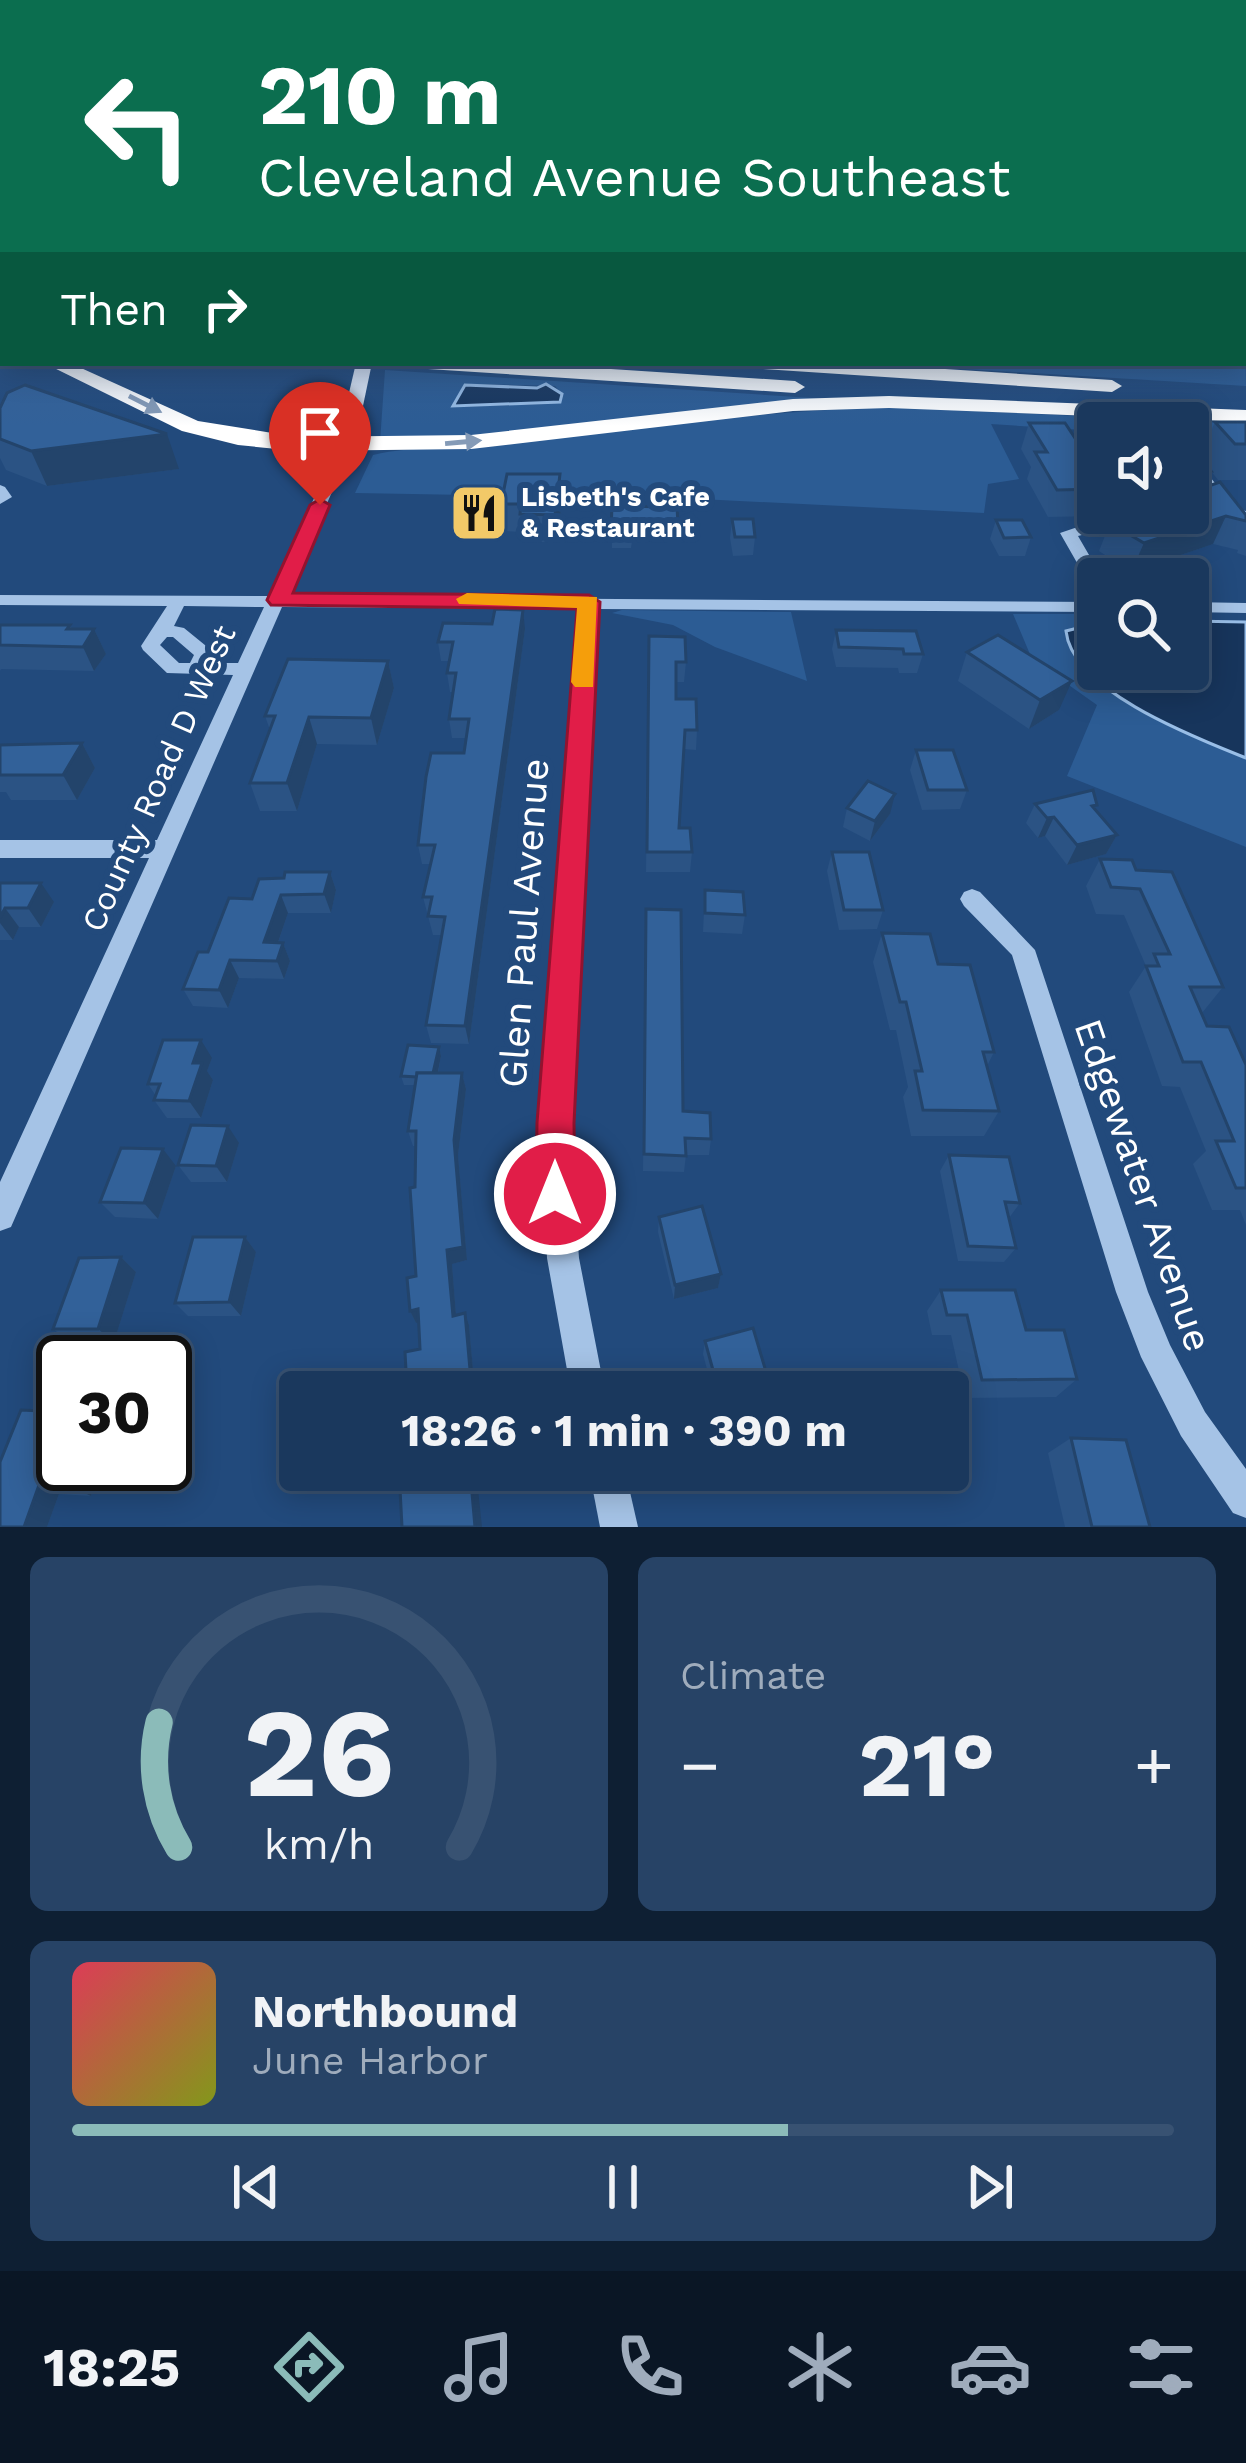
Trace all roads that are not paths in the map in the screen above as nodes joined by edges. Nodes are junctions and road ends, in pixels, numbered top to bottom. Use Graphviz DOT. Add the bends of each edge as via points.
graph roads {
  1 [pos="61,366"];
  2 [pos="473,366"];
  3 [pos="804,366"];
  4 [pos="363,372"];
  5 [pos="1246,394"];
  6 [pos="1077,406"];
  7 [pos="1077,407"];
  8 [pos="1209,414"];
  9 [pos="1246,416"];
  10 [pos="346,444"];
  11 [pos="1209,484"];
  12 [pos="0,490"];
  13 [pos="0,499"];
  14 [pos="1246,516"];
  15 [pos="1077,531"];
  16 [pos="1083,558"];
  17 [pos="0,600"];
  18 [pos="179,600"];
  19 [pos="279,600"];
  20 [pos="589,602"];
  21 [pos="1077,607"];
  22 [pos="1209,608"];
  23 [pos="1246,608"];
  24 [pos="248,669"];
  25 [pos="0,849"];
  26 [pos="165,849"];
  27 [pos="972,898"];
  28 [pos="3,1203"];
  29 [pos="584,1371"];
  30 [pos="611,1491"];
  31 [pos="1246,1500"];
  32 [pos="619,1527"];
  1 -- 10 [label="highway, one-way" via="212,433"];
  2 -- 6 [label="highway"];
  3 -- 5 [label="highway"];
  4 -- 10 [label="main road, County Road D West"];
  10 -- 7 [label="highway, one-way" via="471,442 808,404"];
  8 -- 9 [label="highway"];
  10 -- 19 [label="street, County Road D West"];
  11 -- 14 [label="street" via="1232,512"];
  12 -- 13 [label="street"];
  15 -- 16 [label="street" via="1069,533"];
  17 -- 18 [label="street"];
  18 -- 19 [label="street"];
  18 -- 24 [label="street" via="149,646 174,669"];
  19 -- 20 [label="street"];
  19 -- 24 [label="street, County Road D West"];
  20 -- 21 [label="street"];
  20 -- 29 [label="street, Glen Paul Avenue" via="555,1123 563,1273"];
  22 -- 23 [label="street"];
  24 -- 26 [label="street, County Road D West"];
  25 -- 26 [label="street"];
  26 -- 28 [label="street, County Road D West"];
  27 -- 31 [label="street, Edgewater Avenue" via="1023,950 1158,1358"];
  30 -- 32 [label="street"];
}
